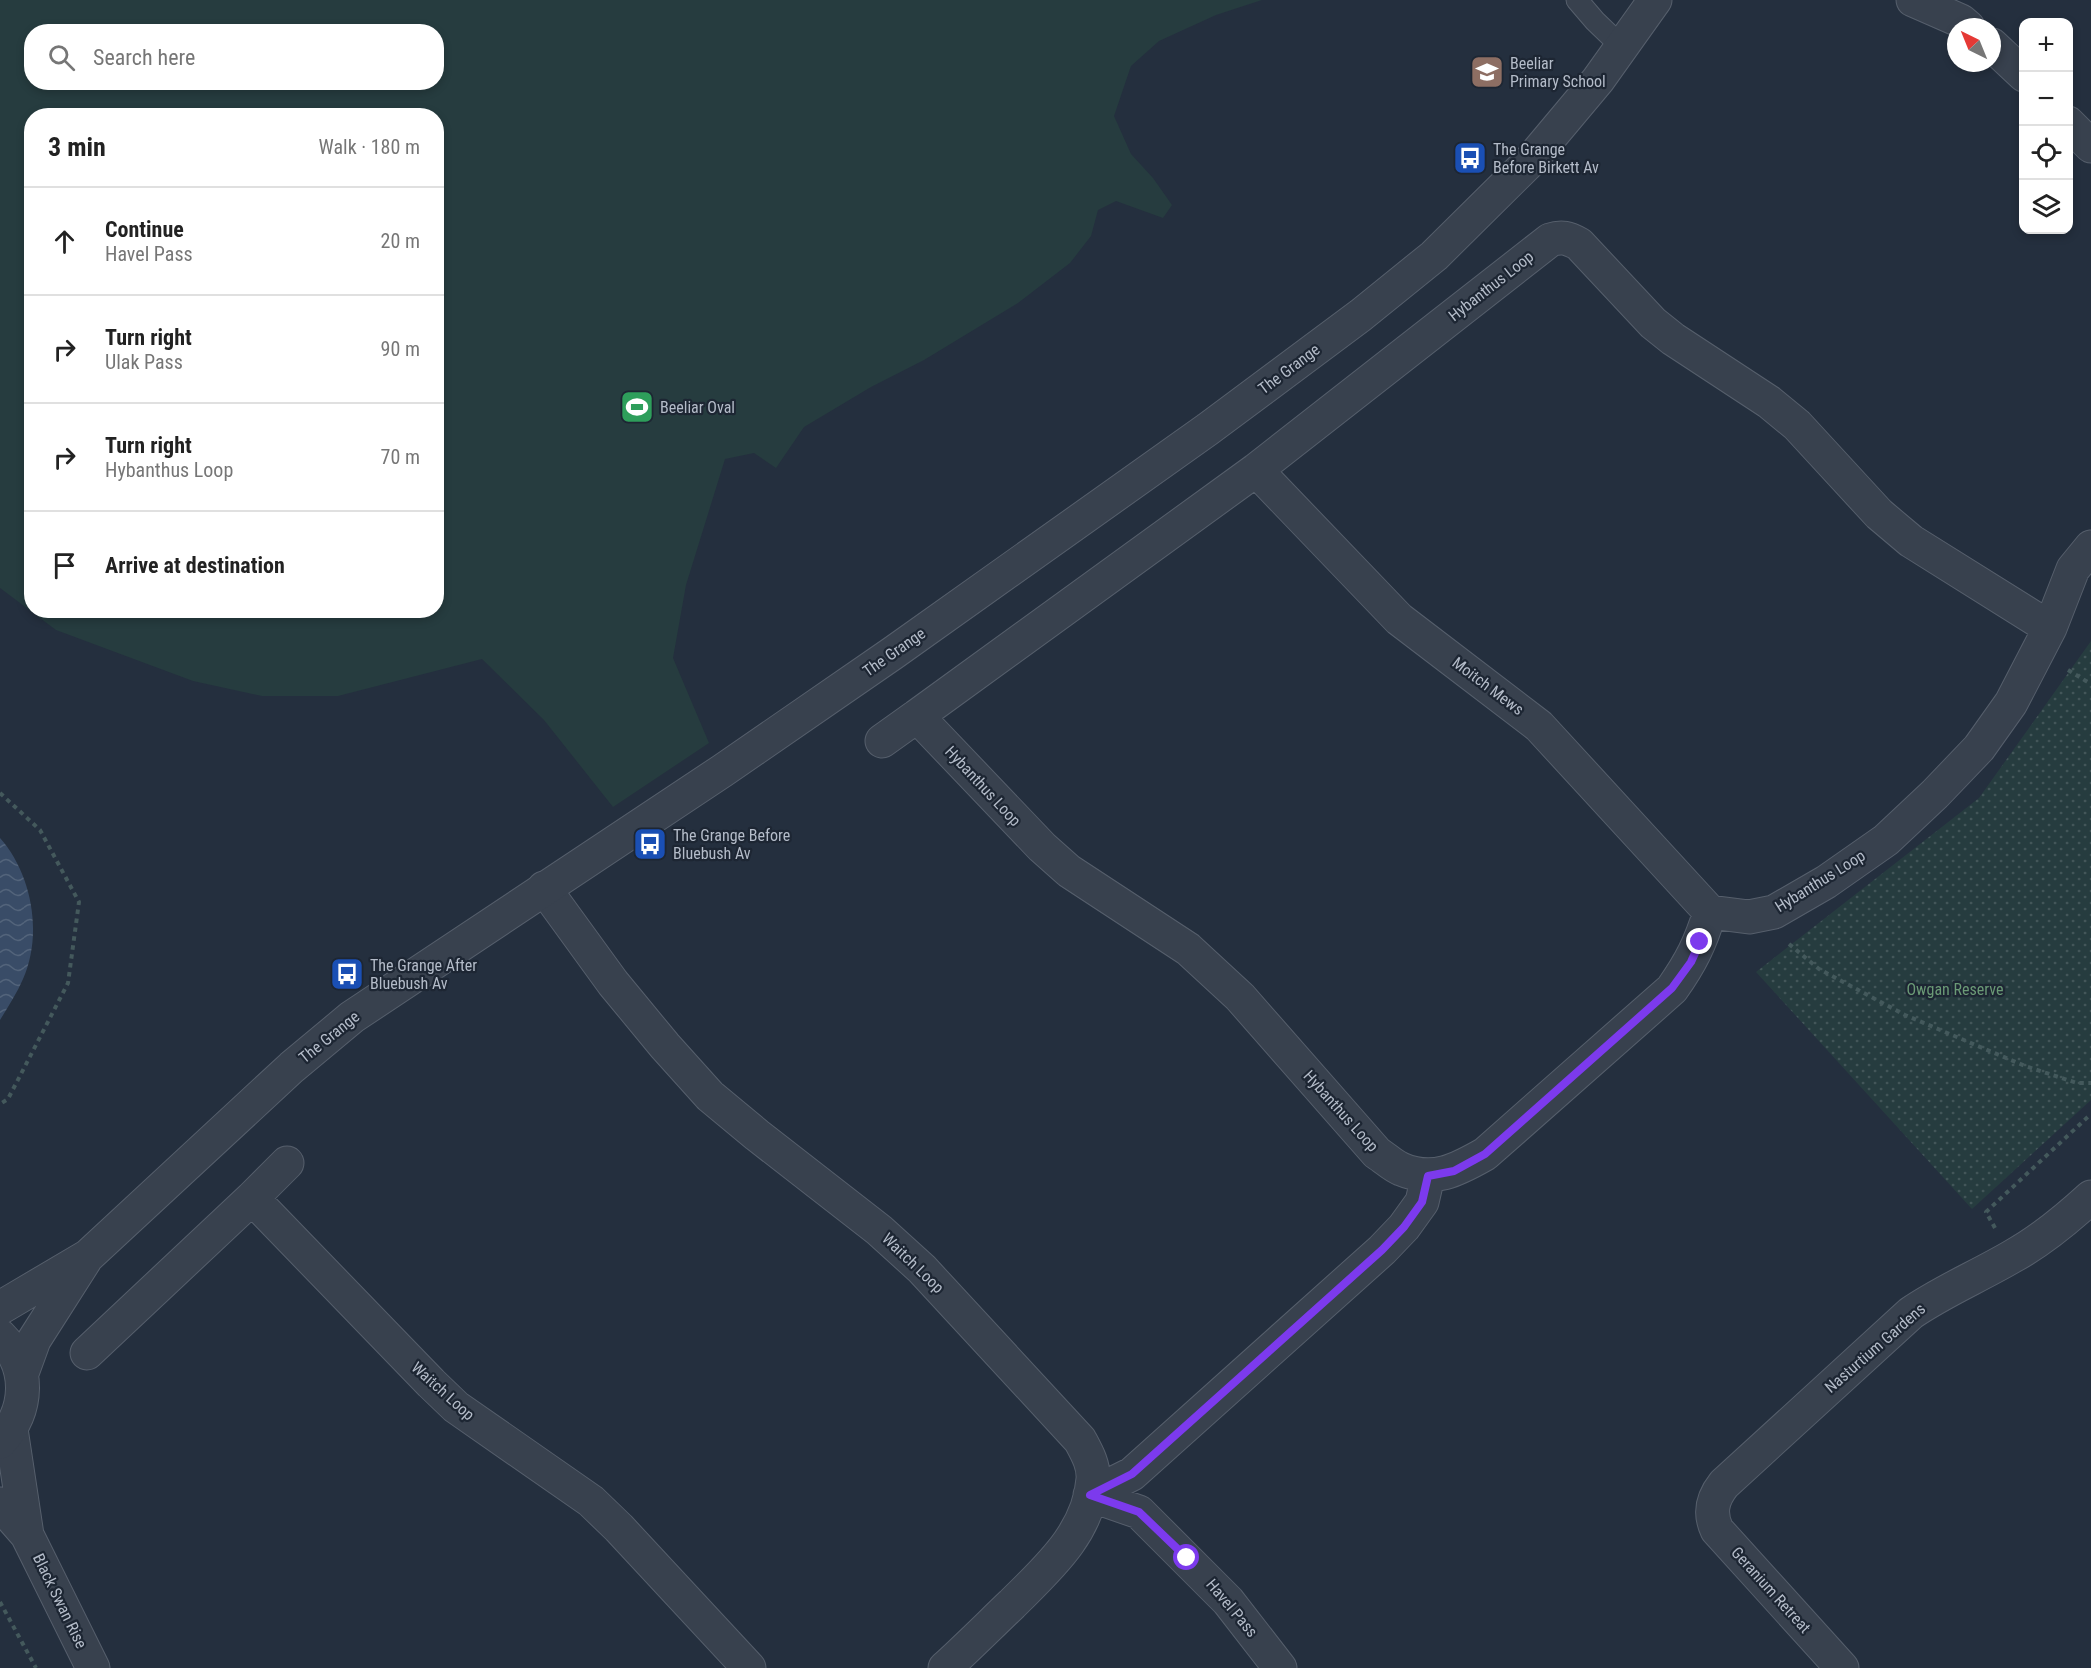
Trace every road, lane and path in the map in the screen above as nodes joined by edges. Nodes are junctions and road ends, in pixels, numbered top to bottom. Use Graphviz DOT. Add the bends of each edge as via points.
graph roads {
  1 [pos="1577,0"];
  2 [pos="1655,0"];
  3 [pos="1913,0"];
  4 [pos="1954,18"];
  5 [pos="1622,46"];
  6 [pos="2001,53"];
  7 [pos="2021,72"];
  8 [pos="2071,126"];
  9 [pos="2091,146"];
  10 [pos="1256,470"];
  11 [pos="2091,547"];
  12 [pos="2050,628"];
  13 [pos="2065,668"];
  14 [pos="2091,684"];
  15 [pos="917,716"];
  16 [pos="882,741"];
  17 [pos="0,792"];
  18 [pos="544,888"];
  19 [pos="1710,912"];
  20 [pos="1774,912"];
  21 [pos="2091,1083"];
  22 [pos="0,1104"];
  23 [pos="2091,1114"];
  24 [pos="287,1163"];
  25 [pos="1428,1176"];
  26 [pos="2091,1197"];
  27 [pos="252,1198"];
  28 [pos="88,1256"];
  29 [pos="2014,1256"];
  30 [pos="0,1308"];
  31 [pos="0,1336"];
  32 [pos="87,1353"];
  33 [pos="22,1373"];
  34 [pos="5,1436"];
  35 [pos="1090,1495"];
  36 [pos="0,1504"];
  37 [pos="1712,1507"];
  38 [pos="27,1535"];
  39 [pos="0,1602"];
  40 [pos="36,1668"];
  41 [pos="93,1668"];
  42 [pos="749,1668"];
  43 [pos="945,1668"];
  44 [pos="1280,1668"];
  45 [pos="1842,1668"];
  1 -- 5 [label="lane"];
  2 -- 5 [label="street, The Grange"];
  3 -- 4 [label="street"];
  5 -- 18 [label="street, The Grange" via="1516,176 1434,256 1361,315 893,653"];
  6 -- 7 [label="street"];
  8 -- 9 [label="street"];
  10 -- 12 [label="street, Hybanthus Loop" via="1550,240 1567,237 1579,244 1673,339 1797,425 1879,514 1911,541"];
  10 -- 15 [label="street, Hybanthus Loop"];
  10 -- 19 [label="street, Moitch Mews" via="1400,619 1539,726"];
  11 -- 12 [label="street, Hybanthus Loop" via="2073,569"];
  12 -- 20 [label="street, Hybanthus Loop" via="2011,703 1979,748 1935,794 1886,840"];
  13 -- 14 [label="path"];
  15 -- 16 [label="street, Hybanthus Loop"];
  15 -- 25 [label="street, Hybanthus Loop" via="1041,847 1069,871 1188,949 1218,975 1377,1153 1400,1169"];
  17 -- 22 [label="path" via="40,830 79,902 68,983 8,1099"];
  18 -- 28 [label="street, The Grange" via="352,1017 292,1067"];
  18 -- 35 [label="street, Waitch Loop" via="613,983 710,1096 879,1230 922,1269 1080,1440 1090,1459"];
  19 -- 20 [label="street, Hybanthus Loop" via="1749,917"];
  19 -- 25 [label="street, Hybanthus Loop" via="1691,962 1672,988 1485,1154 1454,1171"];
  20 -- 21 [label="path" via="1782,937 1820,969 1905,1015 2025,1066 2077,1083"];
  23 -- 29 [label="path" via="1986,1212"];
  24 -- 27 [label="street"];
  25 -- 35 [label="street" via="1422,1202 1382,1250 1132,1474"];
  26 -- 29 [label="street, Nasturtium Gardens" via="2044,1237"];
  27 -- 32 [label="street"];
  27 -- 42 [label="street, Waitch Loop" via="456,1407 591,1501"];
  28 -- 30 [label="street, The Grange"];
  28 -- 33 [label="street, The Grange" via="34,1340"];
  29 -- 37 [label="street, Nasturtium Gardens" via="1911,1313 1724,1484"];
  31 -- 33 [label="street" via="16,1357"];
  33 -- 34 [label="street" via="22,1402"];
  34 -- 38 [label="street, Black Swan Rise"];
  35 -- 43 [label="street, Waitch Loop" via="1077,1531 1056,1560"];
  35 -- 44 [label="street, Havel Pass" via="1139,1512 1228,1601"];
  36 -- 38 [label="street, Black Swan Rise"];
  37 -- 45 [label="street, Geranium Retreat" via="1711,1519 1717,1530"];
  38 -- 41 [label="street, Black Swan Rise"];
  39 -- 40 [label="path"];
}
